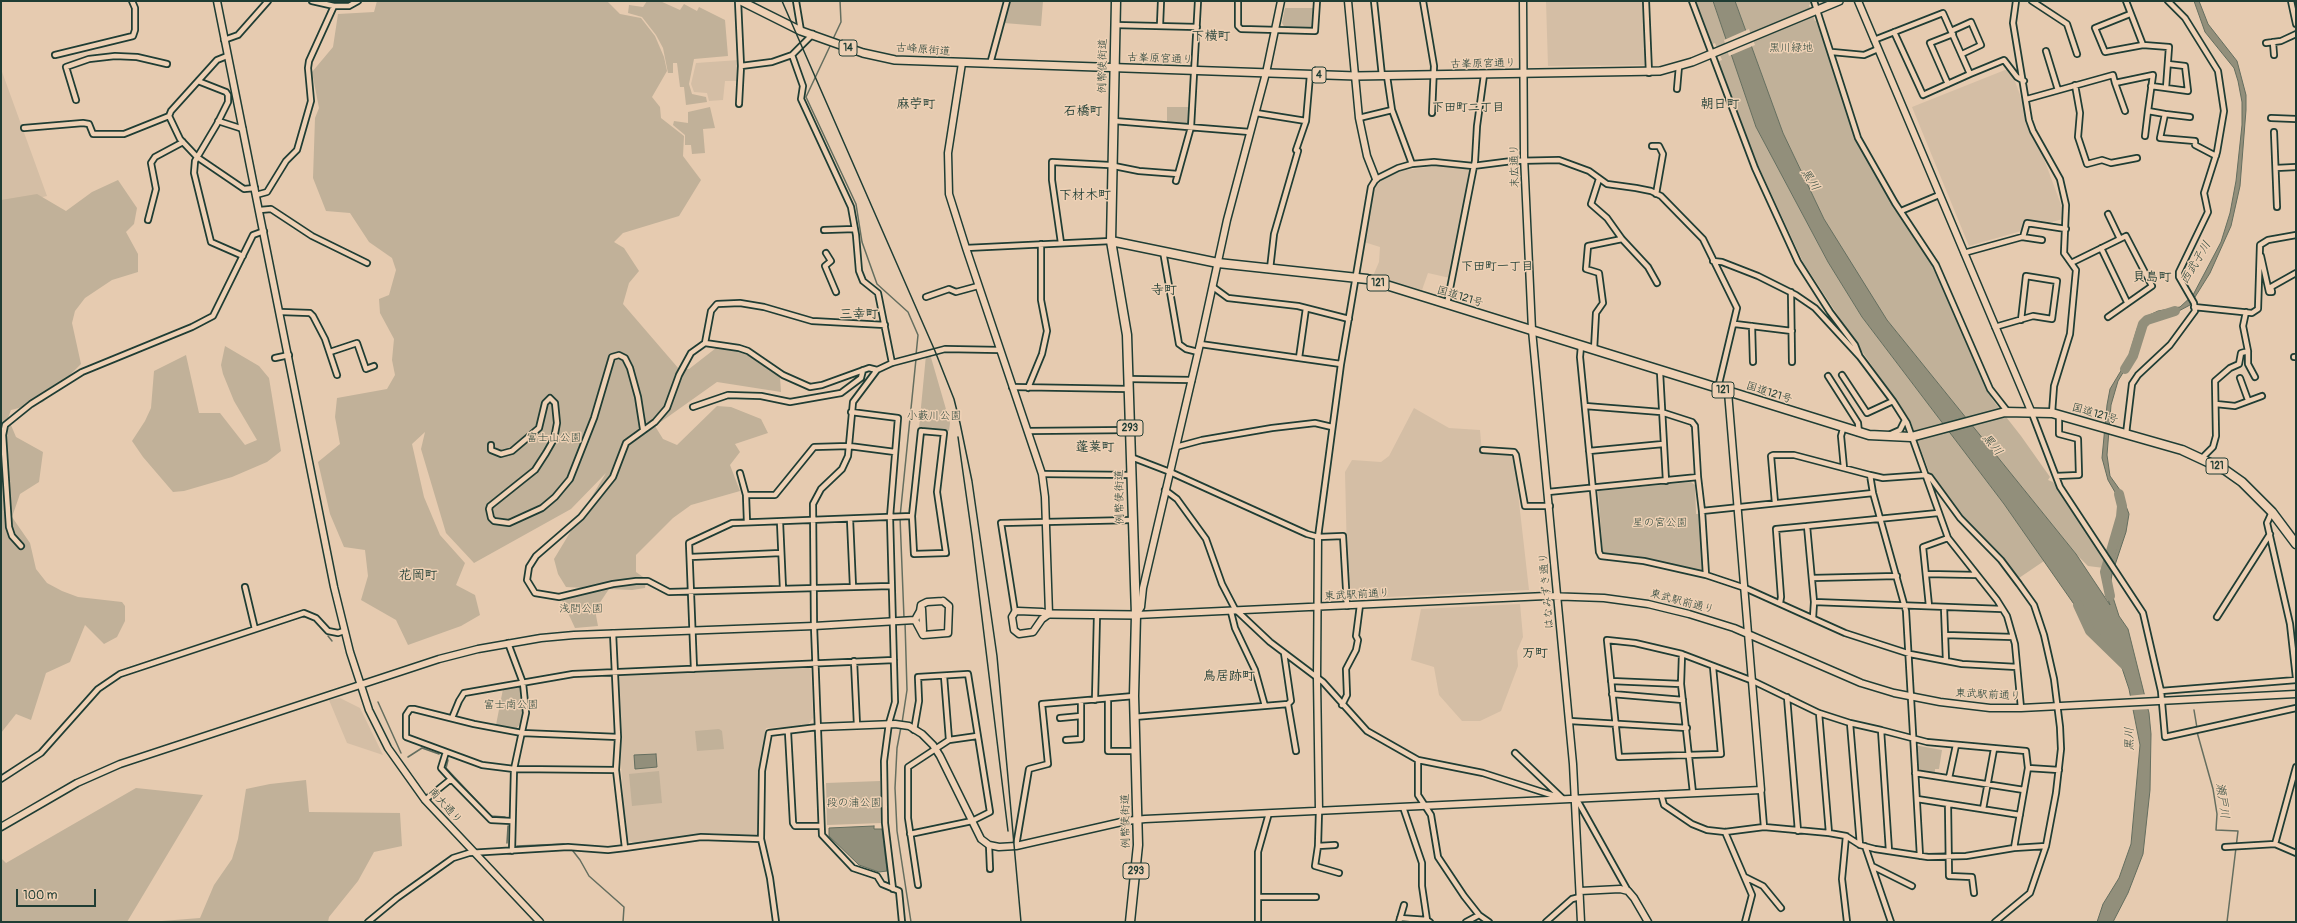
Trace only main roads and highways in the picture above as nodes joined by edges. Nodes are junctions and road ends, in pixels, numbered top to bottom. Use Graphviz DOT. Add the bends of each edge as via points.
graph roads {
  1 [pos="741,1"];
  2 [pos="1116,1"];
  3 [pos="1839,1"];
  4 [pos="1114,68"];
  5 [pos="1112,241"];
  6 [pos="2296,544"];
  7 [pos="1049,614"];
  8 [pos="1136,615"];
  9 [pos="1130,922"];
  1 -- 4 [label="main road, 古峰原街道 / 14" via="801,31 882,58 910,62"];
  2 -- 4 [label="highway, 例幣使街道"];
  3 -- 4 [label="main road, 古峯原宮通り / 4" via="1712,54 1649,73 1356,76"];
  4 -- 5 [label="highway, 例幣使街道"];
  5 -- 6 [label="highway, 国道121号 / 121" via="1218,263 1356,277 1869,435 1914,436 2006,412 2056,414 2182,450 2225,470 2242,482 2272,512"];
  5 -- 8 [label="highway, 例幣使街道 / 293" via="1126,326"];
  7 -- 8 [label="main road, 東武駅前通り"];
  8 -- 9 [label="highway, 例幣使街道 / 293" via="1134,717 1138,850"];
}
